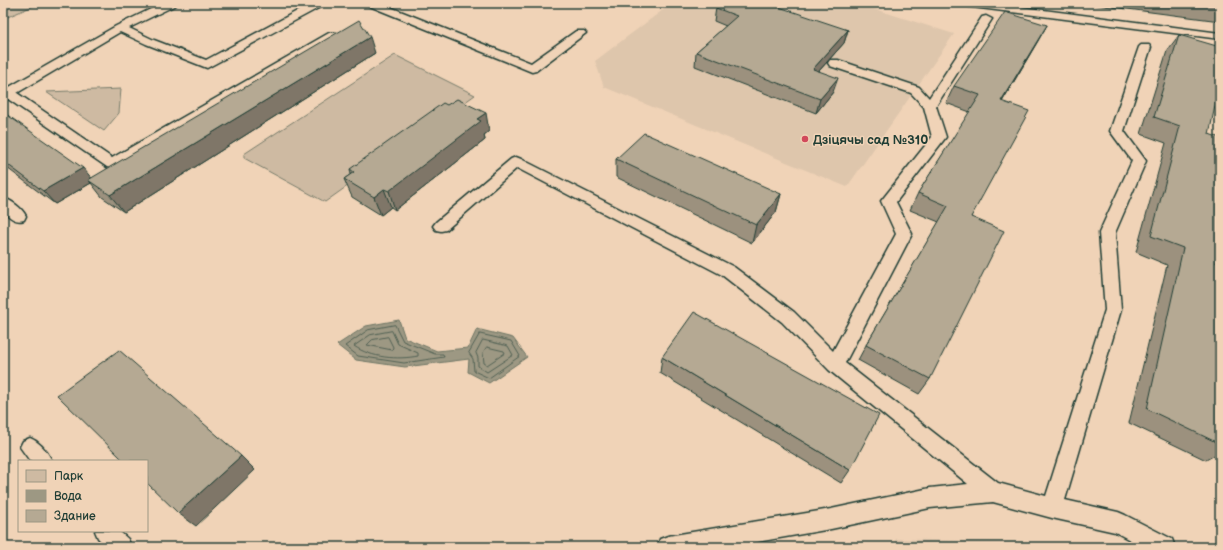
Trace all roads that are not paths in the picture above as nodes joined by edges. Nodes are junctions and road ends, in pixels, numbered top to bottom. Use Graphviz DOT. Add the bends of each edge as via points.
graph roads {
  1 [pos="172,3"];
  2 [pos="320,3"];
  3 [pos="371,3"];
  4 [pos="964,3"];
  5 [pos="986,19"];
  6 [pos="120,28"];
  7 [pos="580,33"];
  8 [pos="333,35"];
  9 [pos="1220,36"];
  10 [pos="1145,47"];
  11 [pos="834,63"];
  12 [pos="6,94"];
  13 [pos="930,106"];
  14 [pos="3,202"];
  15 [pos="19,216"];
  16 [pos="441,226"];
  17 [pos="835,365"];
  18 [pos="993,492"];
  19 [pos="1052,508"];
  20 [pos="106,532"];
  21 [pos="120,547"];
  22 [pos="668,547"];
  23 [pos="1164,547"];
  1 -- 6 [label="lane"];
  2 -- 6 [label="lane" via="207,64"];
  3 -- 7 [label="lane" via="532,68"];
  4 -- 9 [label="lane"];
  5 -- 13 [label="lane"];
  6 -- 12 [label="lane"];
  8 -- 12 [label="lane" via="112,164"];
  10 -- 19 [label="lane" via="1117,131 1139,161 1107,234 1113,310"];
  11 -- 13 [label="lane" via="915,90"];
  13 -- 17 [label="lane" via="939,137 888,201 904,234"];
  14 -- 15 [label="lane"];
  16 -- 17 [label="lane" via="516,162 728,271 788,317"];
  17 -- 18 [label="lane"];
  18 -- 19 [label="lane"];
  18 -- 22 [label="lane" via="930,498 831,519"];
  19 -- 23 [label="lane" via="1118,522"];
  20 -- 21 [label="lane"];
}
